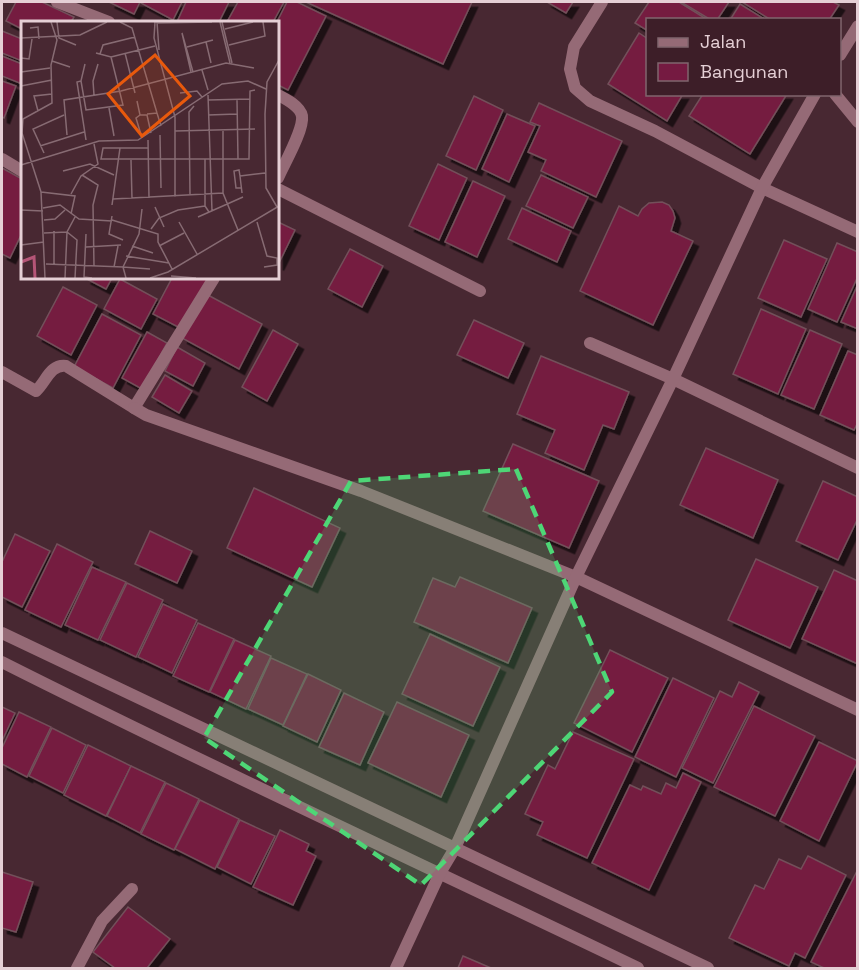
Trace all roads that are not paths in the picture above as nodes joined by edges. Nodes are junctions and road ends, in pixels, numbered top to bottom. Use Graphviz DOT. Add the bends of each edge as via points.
graph roads {
  1 [pos="57,2"];
  2 [pos="602,2"];
  3 [pos="106,21"];
  4 [pos="858,26"];
  5 [pos="841,53"];
  6 [pos="279,96"];
  7 [pos="814,96"];
  8 [pos="837,96"];
  9 [pos="858,122"];
  10 [pos="2,159"];
  11 [pos="21,170"];
  12 [pos="279,176"];
  13 [pos="762,188"];
  14 [pos="279,190"];
  15 [pos="858,232"];
  16 [pos="213,279"];
  17 [pos="480,291"];
  18 [pos="590,343"];
  19 [pos="2,372"];
  20 [pos="673,379"];
  21 [pos="134,408"];
  22 [pos="858,468"];
  23 [pos="576,577"];
  24 [pos="2,633"];
  25 [pos="2,662"];
  26 [pos="858,710"];
  27 [pos="455,848"];
  28 [pos="440,873"];
  29 [pos="132,889"];
  30 [pos="77,969"];
  31 [pos="396,969"];
  32 [pos="638,969"];
  33 [pos="708,969"];
  1 -- 3 [label="street"];
  2 -- 13 [label="street" via="574,47 570,69 575,88 590,101"];
  4 -- 5 [label="street"];
  6 -- 12 [label="street" via="302,115"];
  7 -- 13 [label="street"];
  8 -- 9 [label="street"];
  10 -- 11 [label="street"];
  13 -- 15 [label="street"];
  13 -- 20 [label="street"];
  14 -- 17 [label="street"];
  16 -- 21 [label="street"];
  18 -- 20 [label="street"];
  19 -- 21 [label="street" via="36,391 53,369 66,366"];
  20 -- 22 [label="street"];
  20 -- 23 [label="street"];
  21 -- 23 [label="street" via="361,491"];
  23 -- 26 [label="street"];
  23 -- 27 [label="street"];
  24 -- 27 [label="street"];
  25 -- 28 [label="street" via="185,754"];
  27 -- 28 [label="street"];
  27 -- 33 [label="street"];
  28 -- 31 [label="street"];
  28 -- 32 [label="street"];
  29 -- 30 [label="street" via="102,921"];
}
